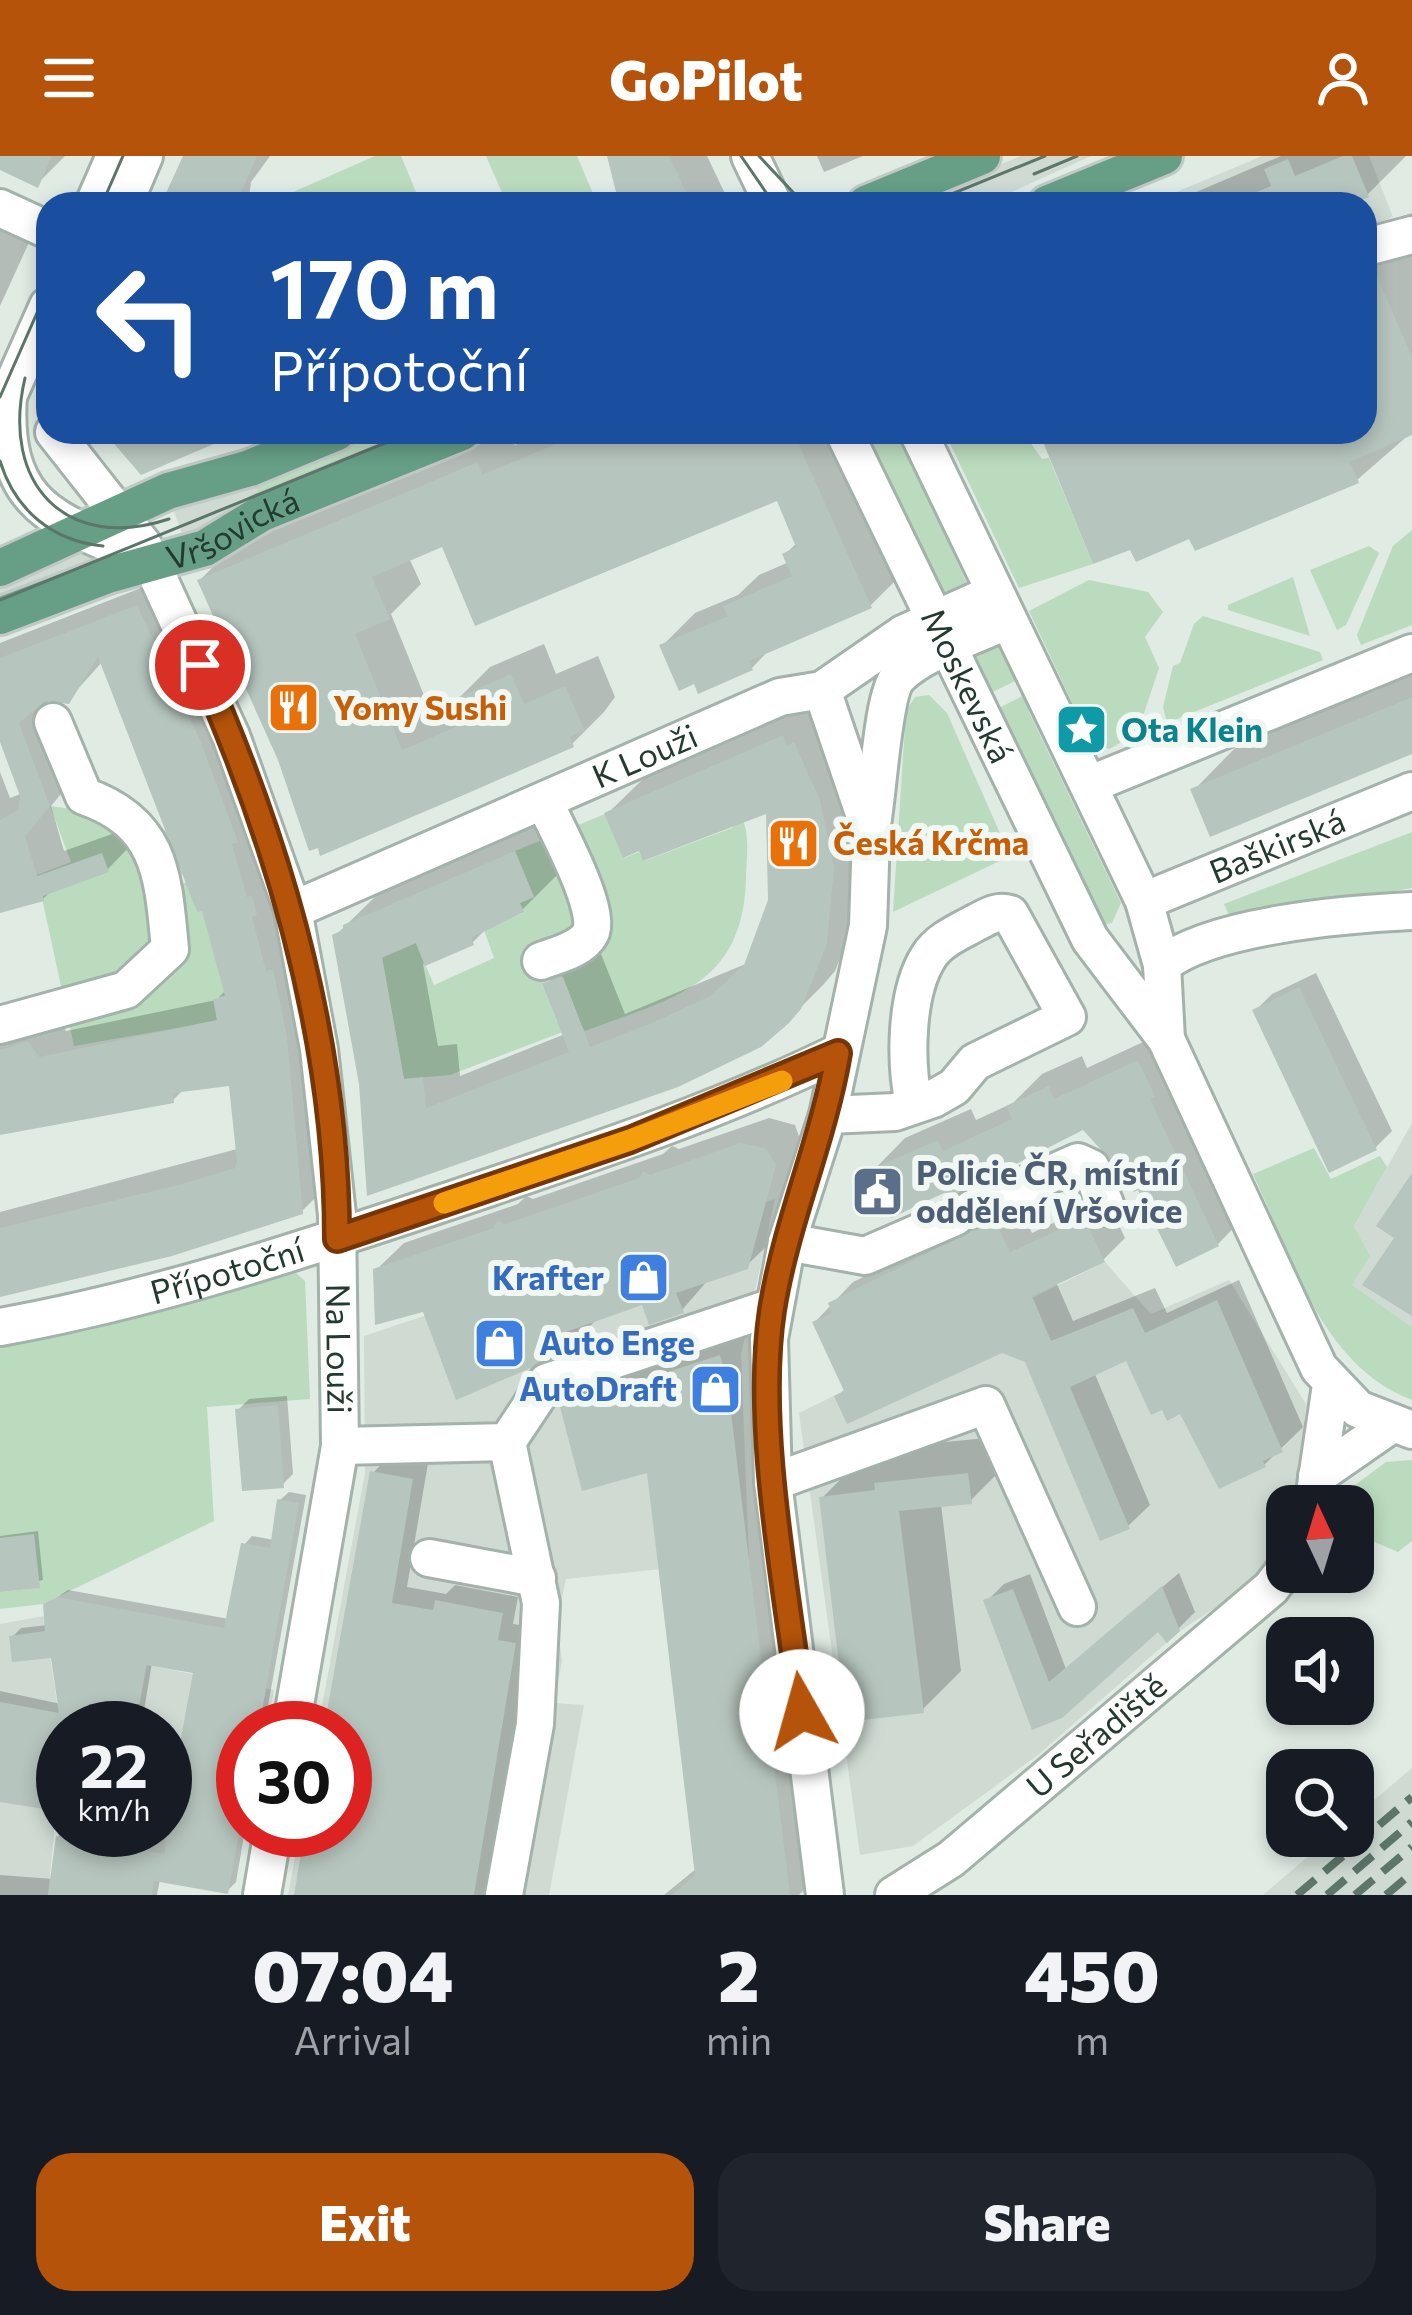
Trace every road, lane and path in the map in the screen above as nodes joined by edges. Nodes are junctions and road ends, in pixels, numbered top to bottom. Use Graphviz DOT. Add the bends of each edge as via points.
graph roads {
  1 [pos="115,156"];
  2 [pos="144,156"];
  3 [pos="750,156"];
  4 [pos="982,156"];
  5 [pos="1164,156"];
  6 [pos="99,192"];
  7 [pos="126,192"];
  8 [pos="767,192"];
  9 [pos="895,192"];
  10 [pos="1076,192"];
  11 [pos="0,208"];
  12 [pos="36,224"];
  13 [pos="1412,236"];
  14 [pos="1377,243"];
  15 [pos="36,333"];
  16 [pos="29,348"];
  17 [pos="36,400"];
  18 [pos="4,404"];
  19 [pos="63,444"];
  20 [pos="309,444"];
  21 [pos="432,444"];
  22 [pos="850,444"];
  23 [pos="927,444"];
  24 [pos="119,516"];
  25 [pos="82,534"];
  26 [pos="154,564"];
  27 [pos="0,568"];
  28 [pos="1000,607"];
  29 [pos="0,616"];
  30 [pos="942,634"];
  31 [pos="1412,653"];
  32 [pos="822,691"];
  33 [pos="53,722"];
  34 [pos="1091,784"];
  35 [pos="1412,791"];
  36 [pos="545,803"];
  37 [pos="871,834"];
  38 [pos="1144,901"];
  39 [pos="293,910"];
  40 [pos="1412,911"];
  41 [pos="1090,939"];
  42 [pos="541,961"];
  43 [pos="1162,965"];
  44 [pos="1127,988"];
  45 [pos="1067,1017"];
  46 [pos="0,1025"];
  47 [pos="1166,1039"];
  48 [pos="838,1053"];
  49 [pos="914,1104"];
  50 [pos="828,1115"];
  51 [pos="1106,1208"];
  52 [pos="337,1239"];
  53 [pos="787,1242"];
  54 [pos="772,1307"];
  55 [pos="0,1327"];
  56 [pos="1331,1385"];
  57 [pos="1401,1428"];
  58 [pos="507,1442"];
  59 [pos="340,1445"];
  60 [pos="773,1482"];
  61 [pos="1316,1485"];
  62 [pos="1323,1485"];
  63 [pos="429,1558"];
  64 [pos="537,1579"];
  65 [pos="1266,1592"];
  66 [pos="1077,1607"];
  67 [pos="296,1701"];
  68 [pos="268,1857"];
  69 [pos="262,1895"];
  70 [pos="504,1895"];
  71 [pos="825,1895"];
  72 [pos="895,1895"];
  1 -- 6 [label="street"];
  2 -- 7 [label="street"];
  3 -- 8 [label="street"];
  4 -- 9 [label="main road"];
  5 -- 10 [label="main road"];
  11 -- 12 [label="street"];
  13 -- 14 [label="street"];
  15 -- 16 [label="street"];
  16 -- 17 [label="street"];
  16 -- 18 [label="street"];
  18 -- 25 [label="street" via="16,476 41,512"];
  19 -- 24 [label="street, Na Louži"];
  20 -- 24 [label="main road, Vršovická" via="181,486"];
  21 -- 26 [label="main road, Vršovická"];
  22 -- 30 [label="street, Moskevská"];
  23 -- 28 [label="street, Moskevská"];
  24 -- 25 [label="main road, Vršovická"];
  24 -- 26 [label="street, Na Louži"];
  25 -- 26 [label="street"];
  25 -- 27 [label="main road, Vršovická"];
  26 -- 29 [label="main road, Vršovická"];
  26 -- 39 [label="street, Na Louži" via="231,736"];
  28 -- 30 [label="street, K Louži"];
  28 -- 34 [label="street, Moskevská"];
  30 -- 32 [label="street, K Louži" via="903,634"];
  30 -- 37 [label="street" via="886,697"];
  30 -- 41 [label="street, Moskevská"];
  31 -- 34 [label="street"];
  32 -- 36 [label="street, K Louži" via="780,698"];
  32 -- 37 [label="street"];
  33 -- 46 [label="street" via="84,796 115,807 152,845 164,878 170,949 126,990"];
  34 -- 38 [label="street, Moskevská"];
  35 -- 38 [label="street, Baškirská"];
  36 -- 39 [label="street, K Louži"];
  36 -- 42 [label="street" via="595,914 575,948"];
  37 -- 48 [label="street" via="868,926"];
  38 -- 41 [label="street" via="1129,933 1108,943"];
  38 -- 43 [label="street, Moskevská"];
  39 -- 52 [label="street, Na Louži" via="319,1049"];
  40 -- 43 [label="street" via="1216,940"];
  41 -- 44 [label="street, Moskevská"];
  43 -- 47 [label="street, Moskevská"];
  44 -- 45 [label="street"];
  44 -- 47 [label="street, Moskevská"];
  45 -- 49 [label="street" via="975,1062 954,1087"];
  45 -- 49 [label="street" via="1010,914 997,912 958,932 937,946 921,976 907,1074"];
  47 -- 56 [label="street, Moskevská"];
  48 -- 50 [label="street"];
  48 -- 52 [label="street, Přípotoční" via="630,1140"];
  49 -- 50 [label="street"];
  50 -- 53 [label="street"];
  51 -- 53 [label="street" via="1091,1168 1078,1162 865,1256"];
  52 -- 55 [label="street, Přípotoční" via="107,1307"];
  52 -- 59 [label="street, Na Louži"];
  53 -- 54 [label="street"];
  54 -- 58 [label="street" via="547,1382"];
  54 -- 60 [label="street"];
  56 -- 57 [label="street, Moskevská" via="1358,1409"];
  56 -- 61 [label="street"];
  57 -- 62 [label="street"];
  58 -- 59 [label="street"];
  58 -- 64 [label="street"];
  59 -- 67 [label="street, Na Louži"];
  60 -- 66 [label="street" via="986,1405"];
  60 -- 71 [label="street"];
  63 -- 64 [label="street"];
  64 -- 70 [label="street" via="535,1724"];
  65 -- 72 [label="street, U Seřadiště" via="951,1859"];
  68 -- 69 [label="street"];
}
